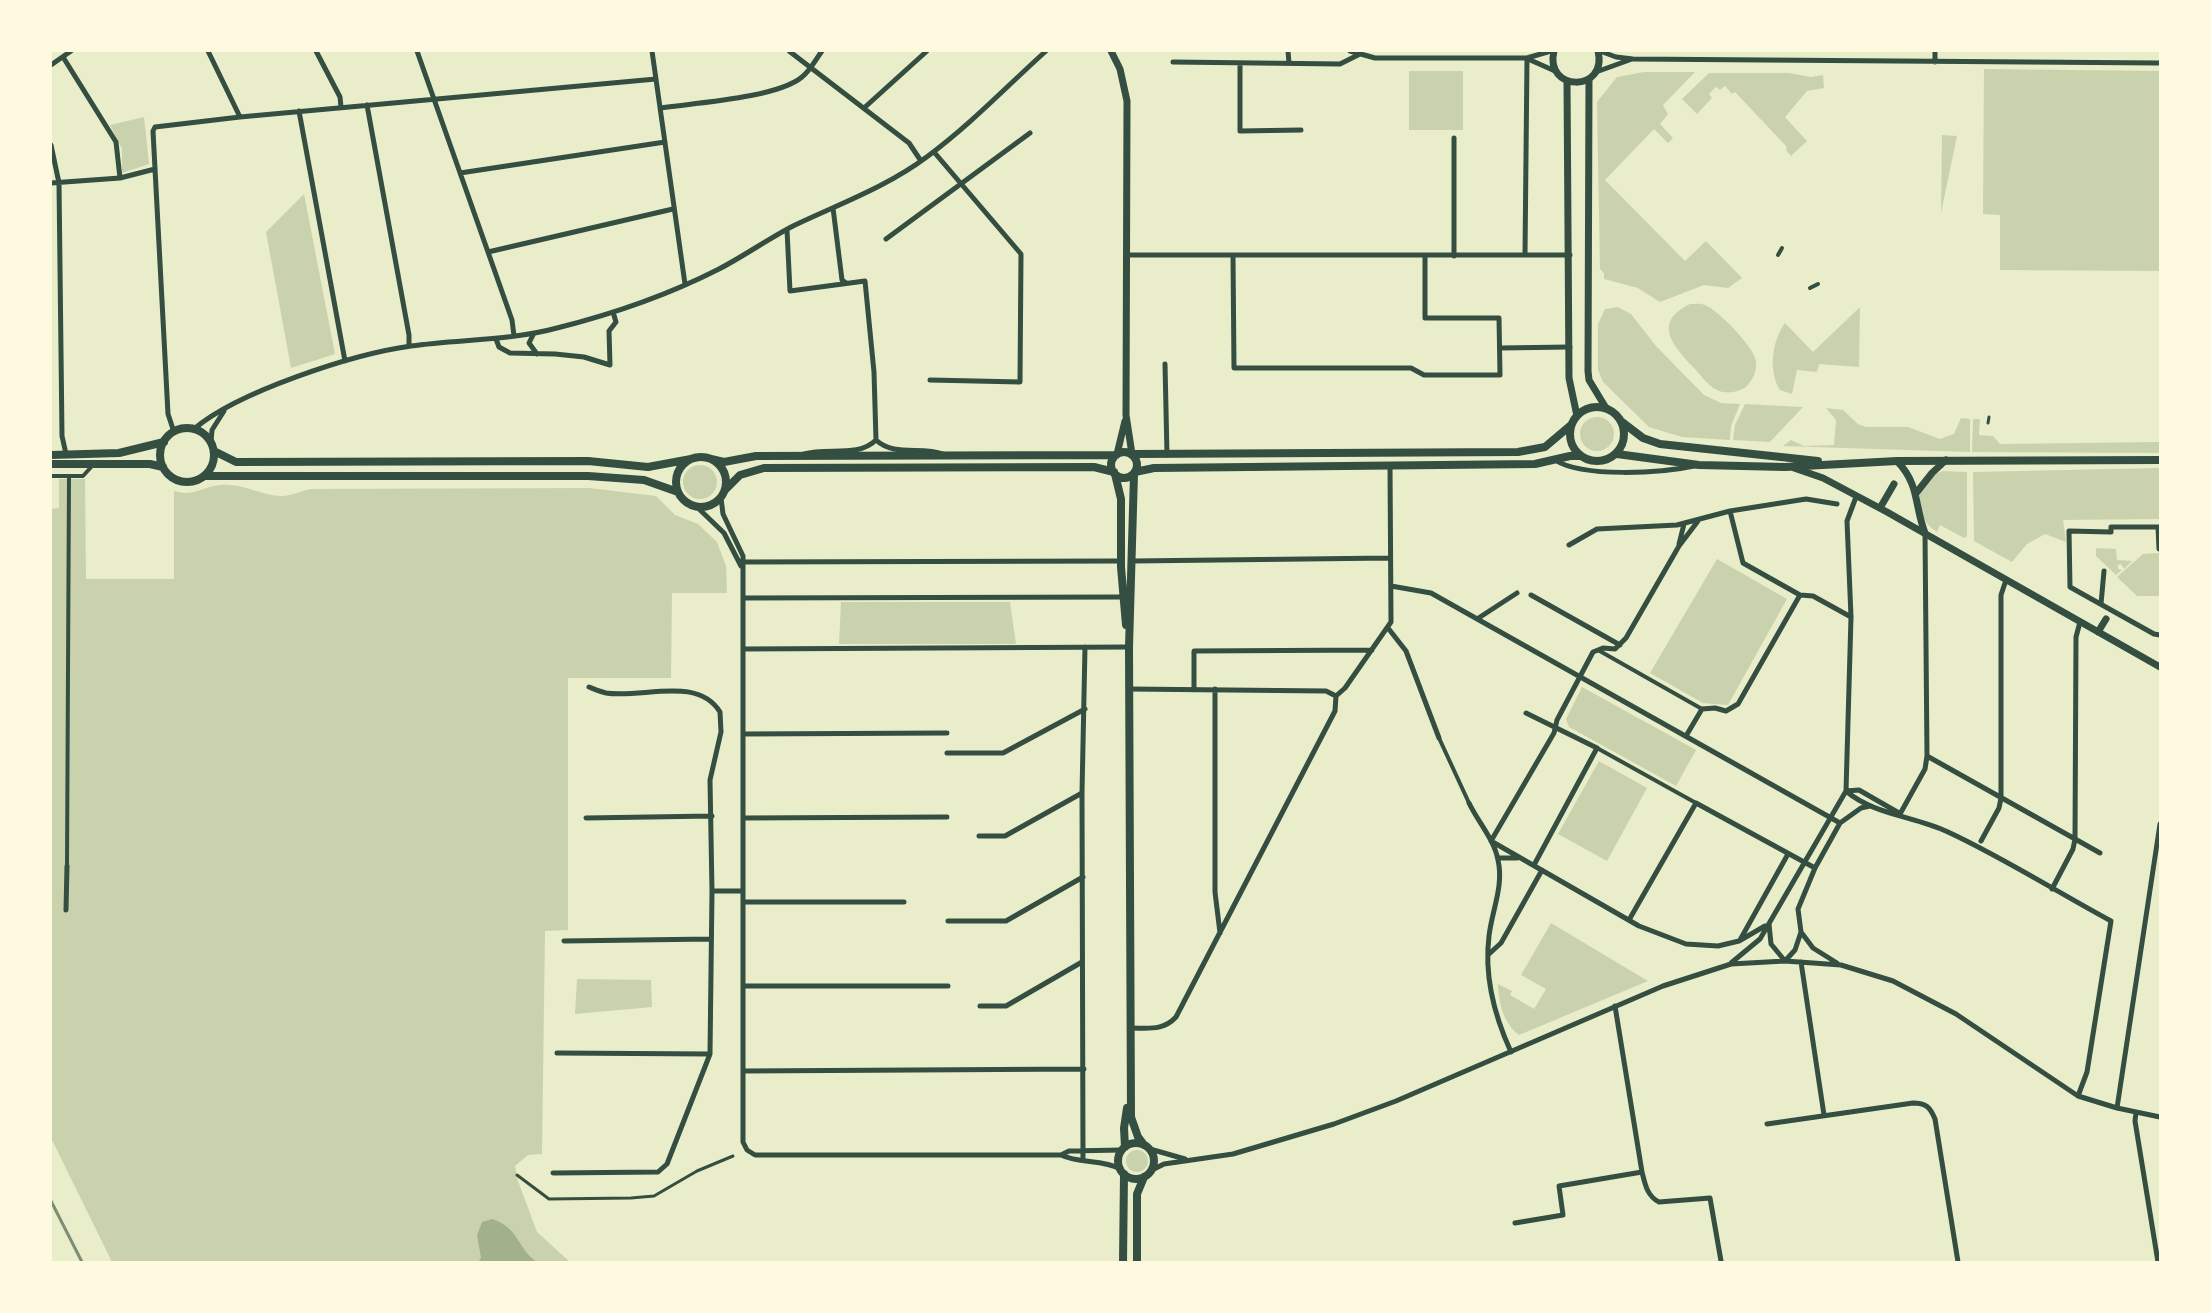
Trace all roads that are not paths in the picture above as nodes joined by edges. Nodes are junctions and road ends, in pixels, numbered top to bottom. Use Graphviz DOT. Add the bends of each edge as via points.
graph roads {
  1 [pos="71,51"];
  2 [pos="208,51"];
  3 [pos="316,51"];
  4 [pos="417,51"];
  5 [pos="652,51"];
  6 [pos="789,51"];
  7 [pos="822,51"];
  8 [pos="927,51"];
  9 [pos="1046,51"];
  10 [pos="1111,51"];
  11 [pos="1288,51"];
  12 [pos="1350,51"];
  13 [pos="1552,51"];
  14 [pos="1599,51"];
  15 [pos="1935,51"];
  16 [pos="1358,55"];
  17 [pos="63,57"];
  18 [pos="1527,58"];
  19 [pos="1634,59"];
  20 [pos="1173,62"];
  21 [pos="1935,62"];
  22 [pos="1240,63"];
  23 [pos="1289,63"];
  24 [pos="2160,63"];
  25 [pos="51,65"];
  26 [pos="810,67"];
  27 [pos="1555,71"];
  28 [pos="1596,72"];
  29 [pos="656,79"];
  30 [pos="1589,79"];
  31 [pos="1567,81"];
  32 [pos="434,99"];
  33 [pos="367,105"];
  34 [pos="340,108"];
  35 [pos="660,108"];
  36 [pos="864,108"];
  37 [pos="299,111"];
  38 [pos="240,117"];
  39 [pos="1301,130"];
  40 [pos="1030,133"];
  41 [pos="1454,138"];
  42 [pos="666,142"];
  43 [pos="51,145"];
  44 [pos="934,152"];
  45 [pos="921,161"];
  46 [pos="155,169"];
  47 [pos="460,173"];
  48 [pos="120,178"];
  49 [pos="51,183"];
  50 [pos="59,183"];
  51 [pos="961,185"];
  52 [pos="673,208"];
  53 [pos="832,208"];
  54 [pos="787,230"];
  55 [pos="886,239"];
  56 [pos="1782,248"];
  57 [pos="488,252"];
  58 [pos="1126,255"];
  59 [pos="1233,255"];
  60 [pos="1525,255"];
  61 [pos="1570,255"];
  62 [pos="1778,255"];
  63 [pos="1425,256"];
  64 [pos="1454,256"];
  65 [pos="685,284"];
  66 [pos="846,284"];
  67 [pos="1818,284"];
  68 [pos="1810,288"];
  69 [pos="613,312"];
  70 [pos="534,333"];
  71 [pos="514,336"];
  72 [pos="496,339"];
  73 [pos="409,346"];
  74 [pos="1570,347"];
  75 [pos="1500,348"];
  76 [pos="538,354"];
  77 [pos="345,362"];
  78 [pos="1165,364"];
  79 [pos="930,380"];
  80 [pos="227,408"];
  81 [pos="1606,408"];
  82 [pos="1126,415"];
  83 [pos="1576,416"];
  84 [pos="1989,417"];
  85 [pos="1622,422"];
  86 [pos="1989,423"];
  87 [pos="1571,425"];
  88 [pos="194,429"];
  89 [pos="174,432"];
  90 [pos="876,440"];
  91 [pos="164,442"];
  92 [pos="211,442"];
  93 [pos="214,451"];
  94 [pos="51,454"];
  95 [pos="66,454"];
  96 [pos="1116,454"];
  97 [pos="1132,454"];
  98 [pos="1617,454"];
  99 [pos="1167,455"];
  100 [pos="796,456"];
  101 [pos="950,456"];
  102 [pos="1581,456"];
  103 [pos="691,459"];
  104 [pos="711,459"];
  105 [pos="2160,459"];
  106 [pos="1555,460"];
  107 [pos="1946,460"];
  108 [pos="1897,461"];
  109 [pos="1831,463"];
  110 [pos="51,464"];
  111 [pos="93,464"];
  112 [pos="1390,465"];
  113 [pos="1699,465"];
  114 [pos="163,467"];
  115 [pos="1785,467"];
  116 [pos="1114,473"];
  117 [pos="1135,473"];
  118 [pos="51,476"];
  119 [pos="69,476"];
  120 [pos="204,476"];
  121 [pos="1894,484"];
  122 [pos="725,490"];
  123 [pos="678,492"];
  124 [pos="1917,492"];
  125 [pos="1856,497"];
  126 [pos="721,498"];
  127 [pos="1837,504"];
  128 [pos="697,507"];
  129 [pos="1880,508"];
  130 [pos="1730,512"];
  131 [pos="1698,521"];
  132 [pos="1684,524"];
  133 [pos="2159,527"];
  134 [pos="1925,533"];
  135 [pos="1569,545"];
  136 [pos="1679,546"];
  137 [pos="2159,549"];
  138 [pos="1390,558"];
  139 [pos="1120,561"];
  140 [pos="1132,561"];
  141 [pos="742,565"];
  142 [pos="2104,571"];
  143 [pos="2007,580"];
  144 [pos="1391,586"];
  145 [pos="1517,593"];
  146 [pos="1531,595"];
  147 [pos="1800,595"];
  148 [pos="1123,597"];
  149 [pos="743,598"];
  150 [pos="2101,604"];
  151 [pos="2112,610"];
  152 [pos="1851,617"];
  153 [pos="1477,619"];
  154 [pos="2106,619"];
  155 [pos="2080,622"];
  156 [pos="1389,628"];
  157 [pos="2098,632"];
  158 [pos="2160,635"];
  159 [pos="1620,645"];
  160 [pos="1085,647"];
  161 [pos="1129,647"];
  162 [pos="743,649"];
  163 [pos="1598,649"];
  164 [pos="1372,650"];
  165 [pos="2160,667"];
  166 [pos="1580,676"];
  167 [pos="589,687"];
  168 [pos="1129,689"];
  169 [pos="1215,689"];
  170 [pos="1194,690"];
  171 [pos="1336,696"];
  172 [pos="1085,709"];
  173 [pos="1702,709"];
  174 [pos="1526,713"];
  175 [pos="1556,726"];
  176 [pos="947,733"];
  177 [pos="743,734"];
  178 [pos="1686,736"];
  179 [pos="1439,738"];
  180 [pos="1597,748"];
  181 [pos="947,753"];
  182 [pos="1927,756"];
  183 [pos="1846,790"];
  184 [pos="1082,792"];
  185 [pos="2001,798"];
  186 [pos="1469,803"];
  187 [pos="1696,803"];
  188 [pos="1870,806"];
  189 [pos="1900,814"];
  190 [pos="712,816"];
  191 [pos="947,817"];
  192 [pos="586,818"];
  193 [pos="743,818"];
  194 [pos="1831,818"];
  195 [pos="1840,823"];
  196 [pos="2160,824"];
  197 [pos="979,836"];
  198 [pos="2075,839"];
  199 [pos="1491,841"];
  200 [pos="1981,841"];
  201 [pos="2100,853"];
  202 [pos="1788,854"];
  203 [pos="1498,858"];
  204 [pos="1522,858"];
  205 [pos="1804,862"];
  206 [pos="1534,865"];
  207 [pos="67,866"];
  208 [pos="1815,868"];
  209 [pos="1542,870"];
  210 [pos="1083,877"];
  211 [pos="2052,889"];
  212 [pos="712,891"];
  213 [pos="743,891"];
  214 [pos="743,902"];
  215 [pos="904,902"];
  216 [pos="66,910"];
  217 [pos="1629,920"];
  218 [pos="948,921"];
  219 [pos="1769,923"];
  220 [pos="1801,932"];
  221 [pos="1221,935"];
  222 [pos="711,939"];
  223 [pos="564,940"];
  224 [pos="1739,941"];
  225 [pos="1489,954"];
  226 [pos="1785,961"];
  227 [pos="1082,962"];
  228 [pos="1801,962"];
  229 [pos="1731,964"];
  230 [pos="1841,965"];
  231 [pos="743,986"];
  232 [pos="948,986"];
  233 [pos="980,1006"];
  234 [pos="1615,1006"];
  235 [pos="1131,1028"];
  236 [pos="1511,1052"];
  237 [pos="557,1053"];
  238 [pos="710,1054"];
  239 [pos="1083,1069"];
  240 [pos="743,1071"];
  241 [pos="1131,1071"];
  242 [pos="2078,1096"];
  243 [pos="2117,1108"];
  244 [pos="2136,1112"];
  245 [pos="1824,1115"];
  246 [pos="2160,1117"];
  247 [pos="1767,1124"];
  248 [pos="1147,1147"];
  249 [pos="1124,1149"];
  250 [pos="1083,1150"];
  251 [pos="1061,1155"];
  252 [pos="733,1156"];
  253 [pos="1083,1159"];
  254 [pos="1189,1160"];
  255 [pos="1152,1170"];
  256 [pos="1122,1172"];
  257 [pos="1642,1172"];
  258 [pos="554,1173"];
  259 [pos="517,1175"];
  260 [pos="1144,1177"];
  261 [pos="1515,1223"];
  262 [pos="1721,1261"];
  263 [pos="1123,1262"];
  264 [pos="1137,1262"];
  265 [pos="1958,1262"];
  266 [pos="2158,1262"];
  1 -- 17 [label="street"];
  2 -- 38 [label="street"];
  3 -- 34 [label="street" via="340,96"];
  4 -- 32 [label="street"];
  5 -- 29 [label="street"];
  6 -- 26 [label="street"];
  7 -- 26 [label="street"];
  8 -- 36 [label="street"];
  9 -- 44 [label="street"];
  10 -- 58 [label="street" via="1120,69 1127,101"];
  11 -- 23 [label="street"];
  12 -- 16 [label="street"];
  13 -- 18 [label="street"];
  13 -- 27 [label="street"];
  14 -- 19 [label="street"];
  14 -- 28 [label="street"];
  15 -- 21 [label="street"];
  16 -- 18 [label="street"];
  16 -- 23 [label="street" via="1340,64"];
  17 -- 25 [label="street"];
  17 -- 48 [label="street" via="116,142"];
  18 -- 27 [label="street"];
  18 -- 60 [label="street"];
  19 -- 21 [label="street"];
  19 -- 28 [label="street"];
  20 -- 22 [label="street"];
  21 -- 24 [label="street"];
  22 -- 23 [label="street"];
  22 -- 39 [label="street" via="1240,130"];
  26 -- 35 [label="street" via="802,77 762,93"];
  26 -- 36 [label="street"];
  27 -- 31 [label="street"];
  28 -- 30 [label="street"];
  29 -- 32 [label="street"];
  29 -- 35 [label="street"];
  30 -- 31 [label="street"];
  30 -- 81 [label="street" via="1588,371 1589,380"];
  31 -- 61 [label="street"];
  32 -- 33 [label="street"];
  32 -- 47 [label="street"];
  33 -- 34 [label="street"];
  33 -- 73 [label="street"];
  34 -- 37 [label="street"];
  35 -- 42 [label="street"];
  36 -- 45 [label="street" via="909,143"];
  37 -- 38 [label="street"];
  37 -- 77 [label="street"];
  38 -- 46 [label="street" via="155,128"];
  40 -- 51 [label="street"];
  41 -- 64 [label="street"];
  42 -- 47 [label="street"];
  42 -- 52 [label="street"];
  43 -- 50 [label="street"];
  44 -- 45 [label="street"];
  44 -- 51 [label="street"];
  45 -- 53 [label="street" via="886,185"];
  46 -- 48 [label="street"];
  46 -- 89 [label="street" via="168,414"];
  47 -- 57 [label="street"];
  48 -- 50 [label="street"];
  49 -- 50 [label="street"];
  50 -- 95 [label="street" via="62,436"];
  51 -- 55 [label="street"];
  51 -- 79 [label="street" via="1021,254 1020,382"];
  52 -- 57 [label="street"];
  52 -- 65 [label="street"];
  53 -- 54 [label="street"];
  53 -- 66 [label="street" via="842,280"];
  54 -- 65 [label="street"];
  54 -- 66 [label="street" via="790,291"];
  56 -- 62 [label="street"];
  57 -- 71 [label="street"];
  58 -- 59 [label="street"];
  58 -- 82 [label="street"];
  59 -- 63 [label="street"];
  59 -- 75 [label="street" via="1234,368 1411,368 1424,375 1500,375"];
  60 -- 61 [label="street"];
  60 -- 64 [label="street"];
  61 -- 74 [label="street"];
  63 -- 64 [label="street"];
  63 -- 75 [label="street" via="1425,318 1499,318"];
  65 -- 69 [label="street"];
  66 -- 90 [label="street" via="865,281"];
  67 -- 68 [label="street"];
  69 -- 70 [label="street"];
  69 -- 76 [label="street" via="616,322 609,331 610,365 584,357"];
  70 -- 71 [label="street"];
  70 -- 76 [label="street" via="529,343"];
  71 -- 72 [label="street"];
  72 -- 73 [label="street"];
  72 -- 76 [label="street" via="504,351"];
  73 -- 77 [label="street"];
  74 -- 75 [label="street"];
  74 -- 83 [label="street" via="1570,386"];
  77 -- 80 [label="street" via="288,381"];
  78 -- 99 [label="street"];
  80 -- 88 [label="street"];
  80 -- 92 [label="street" via="215,422"];
  81 -- 83 [label="main road" via="1590,408"];
  81 -- 85 [label="main road"];
  82 -- 96 [label="street"];
  82 -- 97 [label="street"];
  83 -- 87 [label="main road"];
  84 -- 86 [label="lane"];
  85 -- 98 [label="main road" via="1624,439"];
  85 -- 109 [label="main road" via="1643,438 1660,444"];
  87 -- 99 [label="main road" via="1545,447 1518,452"];
  87 -- 102 [label="main road" via="1571,442"];
  88 -- 89 [label="main road"];
  88 -- 92 [label="main road"];
  89 -- 91 [label="main road"];
  90 -- 100 [label="street" via="862,450 818,450"];
  90 -- 101 [label="street" via="891,450 931,449"];
  91 -- 95 [label="main road" via="118,453"];
  91 -- 114 [label="main road"];
  92 -- 93 [label="main road"];
  93 -- 103 [label="main road" via="236,462 588,461 648,467"];
  93 -- 120 [label="main road" via="212,465"];
  94 -- 95 [label="main road"];
  96 -- 97 [label="main road"];
  96 -- 101 [label="main road"];
  96 -- 116 [label="main road" via="1111,465"];
  97 -- 99 [label="main road"];
  97 -- 117 [label="main road" via="1138,465"];
  98 -- 102 [label="main road" via="1596,462"];
  98 -- 113 [label="main road"];
  100 -- 101 [label="main road"];
  100 -- 104 [label="main road" via="756,456 724,462"];
  102 -- 106 [label="main road"];
  103 -- 104 [label="main road"];
  103 -- 123 [label="main road" via="679,469"];
  104 -- 122 [label="main road" via="722,468"];
  105 -- 107 [label="main road"];
  106 -- 112 [label="main road" via="1535,464"];
  106 -- 113 [label="street" via="1581,470 1668,471"];
  107 -- 108 [label="main road"];
  107 -- 124 [label="street"];
  108 -- 109 [label="main road"];
  108 -- 124 [label="street" via="1908,472"];
  109 -- 115 [label="main road"];
  110 -- 111 [label="main road"];
  111 -- 114 [label="main road"];
  111 -- 119 [label="street" via="83,476"];
  112 -- 117 [label="main road" via="1154,468"];
  112 -- 138 [label="street"];
  113 -- 115 [label="main road"];
  114 -- 120 [label="main road" via="181,481"];
  115 -- 125 [label="street" via="1812,474"];
  116 -- 117 [label="main road" via="1125,478"];
  116 -- 122 [label="main road" via="1094,467 764,468 740,475"];
  116 -- 139 [label="main road" via="1121,499"];
  117 -- 140 [label="main road"];
  118 -- 119 [label="street"];
  119 -- 207 [label="street"];
  120 -- 123 [label="main road" via="588,476 644,480"];
  121 -- 129 [label="street"];
  122 -- 126 [label="main road"];
  123 -- 128 [label="main road" via="685,502"];
  124 -- 134 [label="street"];
  125 -- 129 [label="street"];
  125 -- 152 [label="street" via="1847,522"];
  126 -- 128 [label="main road" via="710,506"];
  126 -- 141 [label="street" via="723,514 740,548"];
  127 -- 130 [label="street" via="1806,499"];
  128 -- 141 [label="street" via="724,533"];
  129 -- 134 [label="street"];
  130 -- 131 [label="street"];
  130 -- 147 [label="street" via="1743,562"];
  131 -- 132 [label="street"];
  131 -- 136 [label="street"];
  132 -- 135 [label="street" via="1597,529"];
  132 -- 136 [label="street"];
  133 -- 137 [label="street"];
  133 -- 150 [label="street" via="2069,531 2070,587"];
  134 -- 143 [label="street"];
  134 -- 182 [label="street"];
  136 -- 159 [label="street"];
  138 -- 140 [label="street"];
  138 -- 144 [label="street"];
  139 -- 141 [label="street"];
  139 -- 148 [label="main road"];
  140 -- 161 [label="main road"];
  141 -- 149 [label="street"];
  142 -- 150 [label="street"];
  143 -- 155 [label="street"];
  143 -- 185 [label="street" via="2001,595"];
  144 -- 153 [label="street" via="1431,593"];
  144 -- 156 [label="street"];
  145 -- 153 [label="street"];
  146 -- 159 [label="street"];
  147 -- 152 [label="street" via="1814,596"];
  147 -- 173 [label="street" via="1738,704 1726,711"];
  148 -- 149 [label="street"];
  148 -- 161 [label="main road"];
  149 -- 162 [label="street"];
  150 -- 151 [label="street"];
  151 -- 154 [label="street"];
  151 -- 158 [label="street"];
  152 -- 183 [label="street"];
  153 -- 166 [label="street"];
  154 -- 157 [label="street"];
  155 -- 157 [label="street"];
  155 -- 198 [label="street" via="2076,637"];
  156 -- 164 [label="street"];
  156 -- 179 [label="street" via="1406,651"];
  157 -- 165 [label="street"];
  159 -- 163 [label="street"];
  160 -- 161 [label="street"];
  160 -- 162 [label="street"];
  160 -- 172 [label="street"];
  161 -- 168 [label="main road"];
  162 -- 177 [label="street"];
  163 -- 166 [label="street"];
  163 -- 173 [label="street"];
  164 -- 170 [label="street" via="1194,651"];
  164 -- 171 [label="street"];
  166 -- 175 [label="street"];
  166 -- 178 [label="street"];
  167 -- 190 [label="street" via="607,693 687,692 715,703 723,722 710,780"];
  168 -- 170 [label="street"];
  168 -- 235 [label="main road"];
  169 -- 170 [label="street"];
  169 -- 171 [label="street" via="1326,691"];
  169 -- 221 [label="street" via="1215,892"];
  171 -- 221 [label="street" via="1335,711"];
  172 -- 181 [label="street" via="1003,753"];
  172 -- 184 [label="street"];
  173 -- 178 [label="street"];
  174 -- 175 [label="street"];
  175 -- 180 [label="street"];
  175 -- 199 [label="street"];
  176 -- 177 [label="street"];
  177 -- 193 [label="street"];
  178 -- 194 [label="street"];
  179 -- 186 [label="street"];
  180 -- 187 [label="street"];
  180 -- 206 [label="street"];
  182 -- 185 [label="street"];
  182 -- 189 [label="street" via="1925,769"];
  183 -- 188 [label="street"];
  183 -- 189 [label="street" via="1859,790"];
  183 -- 194 [label="street"];
  184 -- 197 [label="street" via="1005,836"];
  184 -- 210 [label="street"];
  185 -- 198 [label="street"];
  185 -- 200 [label="street"];
  186 -- 199 [label="street"];
  187 -- 202 [label="street"];
  187 -- 217 [label="street"];
  188 -- 189 [label="street"];
  188 -- 195 [label="street"];
  189 -- 211 [label="street" via="1949,832"];
  190 -- 192 [label="street"];
  190 -- 212 [label="street"];
  191 -- 193 [label="street"];
  193 -- 213 [label="street"];
  194 -- 195 [label="street"];
  194 -- 205 [label="street"];
  195 -- 208 [label="street"];
  196 -- 243 [label="street"];
  198 -- 201 [label="street"];
  198 -- 211 [label="street"];
  199 -- 203 [label="street"];
  199 -- 204 [label="street"];
  202 -- 205 [label="street"];
  202 -- 224 [label="street"];
  203 -- 204 [label="street"];
  203 -- 225 [label="street" via="1500,885"];
  204 -- 206 [label="street"];
  205 -- 208 [label="street"];
  205 -- 219 [label="street"];
  206 -- 209 [label="street"];
  207 -- 216 [label="street"];
  208 -- 220 [label="street" via="1798,909"];
  209 -- 217 [label="street"];
  209 -- 225 [label="street" via="1501,943"];
  210 -- 218 [label="street" via="1006,921"];
  210 -- 227 [label="street"];
  211 -- 242 [label="street" via="2111,921 2087,1072"];
  212 -- 213 [label="street"];
  212 -- 222 [label="street"];
  213 -- 214 [label="street"];
  214 -- 215 [label="street"];
  214 -- 231 [label="street"];
  217 -- 224 [label="street" via="1686,944 1718,946"];
  219 -- 224 [label="street"];
  219 -- 226 [label="street" via="1771,944"];
  219 -- 229 [label="street" via="1760,939"];
  220 -- 226 [label="street" via="1795,950"];
  220 -- 230 [label="street" via="1813,948"];
  221 -- 235 [label="street" via="1176,1017 1160,1028"];
  222 -- 223 [label="street"];
  222 -- 238 [label="street"];
  225 -- 236 [label="street" via="1493,1004"];
  226 -- 228 [label="street"];
  226 -- 229 [label="street"];
  227 -- 233 [label="street" via="1006,1006"];
  227 -- 239 [label="street"];
  228 -- 230 [label="street"];
  228 -- 245 [label="street"];
  229 -- 234 [label="street" via="1694,974"];
  230 -- 242 [label="street" via="1917,992"];
  231 -- 232 [label="street"];
  231 -- 240 [label="street"];
  234 -- 236 [label="street"];
  234 -- 257 [label="street"];
  235 -- 241 [label="main road"];
  236 -- 254 [label="street" via="1325,1128 1233,1154"];
  237 -- 238 [label="street"];
  238 -- 258 [label="street" via="667,1164 658,1172"];
  239 -- 240 [label="street"];
  239 -- 250 [label="street"];
  240 -- 251 [label="street" via="743,1142 755,1155"];
  241 -- 248 [label="main road" via="1131,1117 1138,1137"];
  241 -- 249 [label="main road"];
  242 -- 243 [label="street"];
  243 -- 244 [label="street"];
  244 -- 246 [label="street"];
  244 -- 266 [label="street"];
  245 -- 247 [label="street"];
  245 -- 265 [label="street" via="1913,1103 1931,1109"];
  248 -- 249 [label="main road" via="1134,1143"];
  248 -- 254 [label="street"];
  248 -- 255 [label="main road" via="1154,1160"];
  249 -- 250 [label="street"];
  249 -- 256 [label="main road" via="1119,1160"];
  250 -- 251 [label="street"];
  250 -- 253 [label="street"];
  251 -- 253 [label="street"];
  252 -- 259 [label="lane" via="654,1196 549,1199"];
  253 -- 256 [label="street" via="1107,1162"];
  254 -- 255 [label="street"];
  255 -- 260 [label="main road"];
  256 -- 260 [label="main road" via="1134,1179"];
  256 -- 263 [label="main road"];
  257 -- 261 [label="street" via="1559,1186 1563,1215"];
  257 -- 262 [label="street" via="1646,1189 1659,1202 1710,1198"];
  260 -- 264 [label="main road" via="1137,1194"];
}
